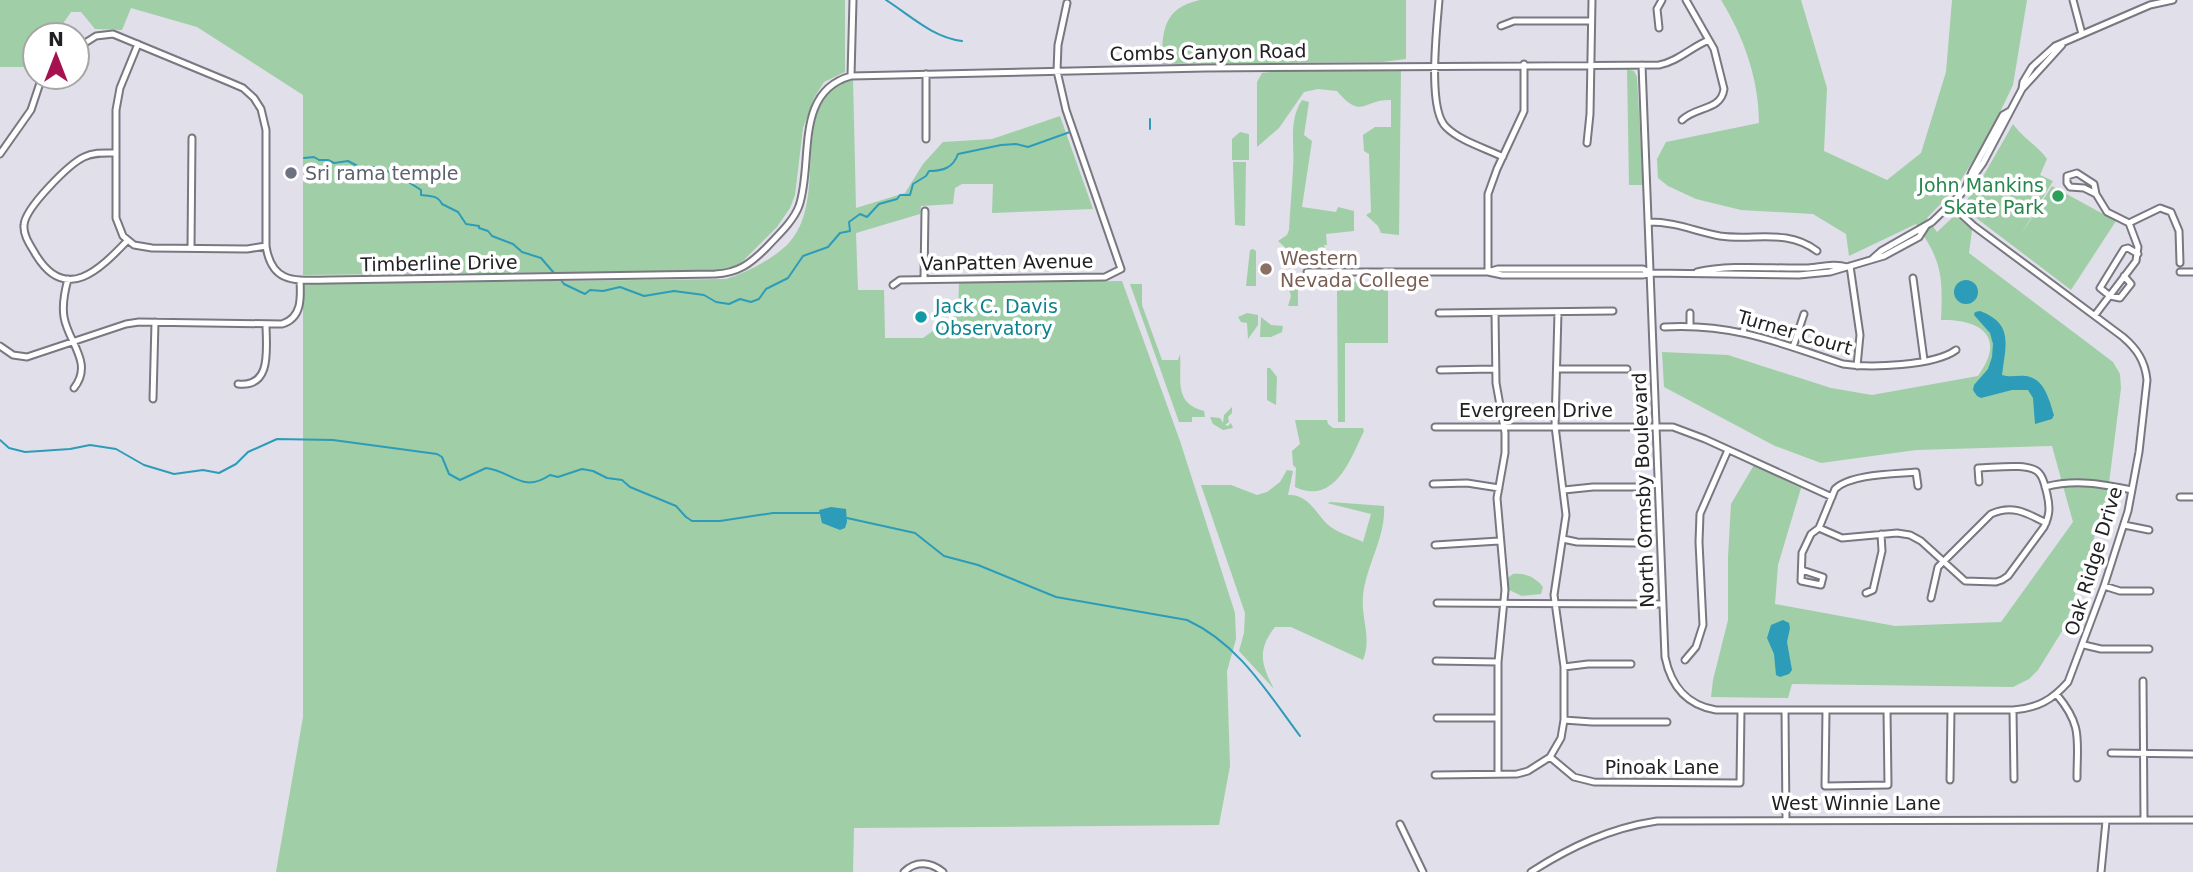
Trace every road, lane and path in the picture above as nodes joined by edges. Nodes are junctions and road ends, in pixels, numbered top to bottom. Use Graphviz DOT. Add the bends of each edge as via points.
graph roads {
  1 [pos="853,0"];
  2 [pos="1439,0"];
  3 [pos="1592,0"];
  4 [pos="1662,0"];
  5 [pos="1686,0"];
  6 [pos="2073,0"];
  7 [pos="2173,0"];
  8 [pos="2152,2"];
  9 [pos="1068,3"];
  10 [pos="1590,21"];
  11 [pos="1501,26"];
  12 [pos="1659,28"];
  13 [pos="2082,34"];
  14 [pos="91,40"];
  15 [pos="1709,40"];
  16 [pos="138,44"];
  17 [pos="1524,64"];
  18 [pos="1590,64"];
  19 [pos="1435,65"];
  20 [pos="1642,65"];
  21 [pos="1057,71"];
  22 [pos="926,74"];
  23 [pos="851,76"];
  24 [pos="38,91"];
  25 [pos="1682,120"];
  26 [pos="192,138"];
  27 [pos="926,139"];
  28 [pos="1587,143"];
  29 [pos="116,153"];
  30 [pos="0,155"];
  31 [pos="1503,157"];
  32 [pos="2096,194"];
  33 [pos="1951,205"];
  34 [pos="925,211"];
  35 [pos="1649,222"];
  36 [pos="2129,223"];
  37 [pos="127,241"];
  38 [pos="265,246"];
  39 [pos="191,248"];
  40 [pos="1816,251"];
  41 [pos="2138,254"];
  42 [pos="2180,263"];
  43 [pos="1848,266"];
  44 [pos="1307,272"];
  45 [pos="1488,272"];
  46 [pos="1651,272"];
  47 [pos="2180,272"];
  48 [pos="2193,272"];
  49 [pos="2124,276"];
  50 [pos="1913,278"];
  51 [pos="68,279"];
  52 [pos="924,279"];
  53 [pos="300,280"];
  54 [pos="893,285"];
  55 [pos="2110,296"];
  56 [pos="1613,311"];
  57 [pos="1558,312"];
  58 [pos="1439,313"];
  59 [pos="1495,313"];
  60 [pos="1690,313"];
  61 [pos="1748,314"];
  62 [pos="1804,314"];
  63 [pos="2095,315"];
  64 [pos="155,321"];
  65 [pos="266,324"];
  66 [pos="1690,326"];
  67 [pos="1653,327"];
  68 [pos="1743,332"];
  69 [pos="74,342"];
  70 [pos="0,345"];
  71 [pos="1793,347"];
  72 [pos="1956,350"];
  73 [pos="1924,360"];
  74 [pos="1857,366"];
  75 [pos="1494,369"];
  76 [pos="1559,369"];
  77 [pos="1627,369"];
  78 [pos="1440,370"];
  79 [pos="237,384"];
  80 [pos="74,388"];
  81 [pos="153,399"];
  82 [pos="1505,425"];
  83 [pos="1555,426"];
  84 [pos="1656,426"];
  85 [pos="1435,427"];
  86 [pos="1728,450"];
  87 [pos="1979,482"];
  88 [pos="1433,484"];
  89 [pos="1918,486"];
  90 [pos="2045,487"];
  91 [pos="1499,488"];
  92 [pos="2132,489"];
  93 [pos="1564,490"];
  94 [pos="1832,497"];
  95 [pos="2180,497"];
  96 [pos="2193,497"];
  97 [pos="2046,523"];
  98 [pos="2124,525"];
  99 [pos="1819,528"];
  100 [pos="2149,530"];
  101 [pos="1881,534"];
  102 [pos="1563,539"];
  103 [pos="1499,541"];
  104 [pos="1435,545"];
  105 [pos="1943,562"];
  106 [pos="1802,570"];
  107 [pos="2105,586"];
  108 [pos="2150,591"];
  109 [pos="1866,593"];
  110 [pos="1931,597"];
  111 [pos="1437,603"];
  112 [pos="1505,604"];
  113 [pos="1554,604"];
  114 [pos="1663,604"];
  115 [pos="2084,645"];
  116 [pos="2149,649"];
  117 [pos="1685,660"];
  118 [pos="1436,661"];
  119 [pos="1498,662"];
  120 [pos="1631,664"];
  121 [pos="1564,667"];
  122 [pos="2143,681"];
  123 [pos="2057,695"];
  124 [pos="1741,710"];
  125 [pos="1785,710"];
  126 [pos="1826,710"];
  127 [pos="1887,710"];
  128 [pos="1951,710"];
  129 [pos="2013,710"];
  130 [pos="1498,718"];
  131 [pos="1437,719"];
  132 [pos="1564,720"];
  133 [pos="1667,722"];
  134 [pos="2110,753"];
  135 [pos="2144,753"];
  136 [pos="2193,754"];
  137 [pos="1550,757"];
  138 [pos="1498,774"];
  139 [pos="1436,775"];
  140 [pos="2077,778"];
  141 [pos="1950,779"];
  142 [pos="2014,779"];
  143 [pos="1786,820"];
  144 [pos="2144,820"];
  145 [pos="2193,820"];
  146 [pos="2106,821"];
  147 [pos="1400,824"];
  148 [pos="904,872"];
  149 [pos="943,872"];
  150 [pos="1423,872"];
  151 [pos="1531,872"];
  152 [pos="2101,872"];
  1 -- 23 [label="street"];
  2 -- 19 [label="street"];
  3 -- 10 [label="street"];
  4 -- 12 [label="street" via="1657,9"];
  5 -- 15 [label="street"];
  6 -- 13 [label="street"];
  7 -- 8 [label="street"];
  8 -- 13 [label="street"];
  9 -- 21 [label="street"];
  10 -- 11 [label="street" via="1514,21"];
  10 -- 18 [label="street"];
  13 -- 33 [label="street" via="2062,45 2022,89 1983,163"];
  14 -- 16 [label="street, Timberline Drive" via="113,34"];
  15 -- 20 [label="street, Combs Canyon Road" via="1670,62"];
  15 -- 25 [label="street" via="1723,95 1715,104"];
  16 -- 29 [label="street" via="117,101"];
  16 -- 38 [label="street, Timberline Drive" via="243,88 261,109 266,130"];
  17 -- 18 [label="street, Combs Canyon Road"];
  17 -- 19 [label="street, Combs Canyon Road"];
  17 -- 31 [label="street" via="1524,111"];
  18 -- 20 [label="street, Combs Canyon Road"];
  18 -- 28 [label="street"];
  19 -- 21 [label="street, Combs Canyon Road"];
  19 -- 31 [label="street" via="1437,112 1442,124"];
  20 -- 35 [label="street, North Ormsby Boulevard"];
  21 -- 22 [label="street, Combs Canyon Road"];
  21 -- 52 [label="street, VanPatten Avenue" via="1121,269 1089,278"];
  22 -- 23 [label="street, Combs Canyon Road"];
  22 -- 27 [label="street"];
  23 -- 53 [label="street, Timberline Drive" via="828,87 818,102 808,135 797,212 762,251 735,272"];
  24 -- 30 [label="street" via="31,110"];
  26 -- 39 [label="street"];
  29 -- 37 [label="street" via="116,218"];
  29 -- 51 [label="street" via="90,154 77,161 26,216 26,237 37,257 48,270"];
  31 -- 45 [label="street" via="1488,194"];
  32 -- 32 [label="street" via="2089,179 2068,174 2070,187"];
  32 -- 36 [label="street" via="2107,212"];
  33 -- 43 [label="street" via="1872,259"];
  33 -- 63 [label="street, Oak Ridge Drive"];
  34 -- 52 [label="street"];
  35 -- 40 [label="street" via="1727,237 1793,238"];
  35 -- 46 [label="street, North Ormsby Boulevard"];
  36 -- 41 [label="street"];
  36 -- 42 [label="street" via="2160,208 2171,212 2179,231"];
  37 -- 39 [label="street" via="152,248"];
  37 -- 51 [label="street" via="100,269"];
  38 -- 39 [label="street"];
  38 -- 53 [label="street, Timberline Drive" via="275,271 286,279"];
  41 -- 49 [label="street"];
  41 -- 55 [label="street" via="2124,249 2100,286"];
  43 -- 46 [label="street"];
  43 -- 74 [label="street" via="1860,335"];
  44 -- 45 [label="street"];
  45 -- 46 [label="street"];
  46 -- 67 [label="street, North Ormsby Boulevard"];
  47 -- 48 [label="street"];
  49 -- 55 [label="street"];
  49 -- 55 [label="street" via="2131,284 2123,296"];
  50 -- 73 [label="street"];
  51 -- 69 [label="street" via="63,314"];
  52 -- 54 [label="street, VanPatten Avenue" via="900,280"];
  53 -- 65 [label="street" via="301,299 291,321"];
  55 -- 63 [label="street"];
  56 -- 57 [label="street"];
  57 -- 59 [label="street"];
  57 -- 76 [label="street"];
  58 -- 59 [label="street"];
  59 -- 75 [label="street"];
  60 -- 66 [label="street"];
  61 -- 68 [label="street"];
  62 -- 71 [label="street"];
  63 -- 92 [label="street, Oak Ridge Drive" via="2133,346 2147,375"];
  64 -- 65 [label="street"];
  64 -- 69 [label="street" via="126,324"];
  64 -- 81 [label="street"];
  65 -- 79 [label="street" via="263,374 251,383"];
  66 -- 67 [label="street, Turner Court"];
  66 -- 68 [label="street, Turner Court"];
  67 -- 84 [label="street, North Ormsby Boulevard"];
  68 -- 71 [label="street, Turner Court"];
  69 -- 70 [label="street" via="27,357 13,355"];
  69 -- 80 [label="street" via="81,358"];
  71 -- 74 [label="street, Turner Court"];
  72 -- 73 [label="street, Turner Court"];
  73 -- 74 [label="street, Turner Court"];
  75 -- 78 [label="street"];
  75 -- 82 [label="street"];
  76 -- 77 [label="street"];
  76 -- 83 [label="street"];
  82 -- 83 [label="street, Evergreen Drive"];
  82 -- 85 [label="street, Evergreen Drive"];
  82 -- 91 [label="street"];
  83 -- 84 [label="street, Evergreen Drive"];
  83 -- 93 [label="street"];
  84 -- 86 [label="street, Evergreen Drive" via="1682,429"];
  84 -- 114 [label="street, North Ormsby Boulevard"];
  86 -- 94 [label="street, Evergreen Drive"];
  86 -- 117 [label="street" via="1700,514 1703,625 1696,647"];
  87 -- 90 [label="street" via="1978,468 2029,467 2038,470"];
  88 -- 91 [label="street"];
  89 -- 94 [label="street" via="1916,472 1854,479 1840,484"];
  90 -- 92 [label="street" via="2081,481"];
  90 -- 97 [label="street"];
  91 -- 103 [label="street"];
  92 -- 98 [label="street, Oak Ridge Drive"];
  93 -- 102 [label="street"];
  93 -- 102 [label="street" via="1638,487 1644,534 1642,541 1635,543"];
  94 -- 99 [label="street"];
  95 -- 96 [label="street"];
  97 -- 105 [label="street" via="2014,509 1996,511"];
  97 -- 105 [label="street" via="2003,580 1965,581"];
  98 -- 100 [label="street"];
  98 -- 107 [label="street, Oak Ridge Drive"];
  99 -- 101 [label="street" via="1842,538"];
  99 -- 106 [label="street" via="1802,553"];
  101 -- 105 [label="street" via="1910,535"];
  101 -- 109 [label="street" via="1873,590"];
  102 -- 113 [label="street"];
  103 -- 104 [label="street"];
  103 -- 112 [label="street"];
  105 -- 110 [label="street"];
  107 -- 108 [label="street"];
  107 -- 115 [label="street, Oak Ridge Drive"];
  111 -- 112 [label="street"];
  112 -- 113 [label="street"];
  112 -- 119 [label="street"];
  113 -- 114 [label="street"];
  113 -- 121 [label="street"];
  114 -- 124 [label="street, North Ormsby Boulevard" via="1665,657 1678,691 1707,708"];
  115 -- 116 [label="street"];
  115 -- 123 [label="street, Oak Ridge Drive" via="2068,682"];
  118 -- 119 [label="street"];
  119 -- 130 [label="street"];
  120 -- 121 [label="street"];
  121 -- 132 [label="street"];
  122 -- 135 [label="street"];
  123 -- 129 [label="street" via="2036,706"];
  123 -- 140 [label="street" via="2074,718"];
  124 -- 125 [label="street, North Ormsby Boulevard"];
  124 -- 137 [label="street, Pinoak Lane" via="1741,783 1594,782 1574,776"];
  125 -- 126 [label="street"];
  125 -- 143 [label="street"];
  126 -- 127 [label="street"];
  126 -- 127 [label="street" via="1825,786 1888,785"];
  127 -- 128 [label="street"];
  128 -- 129 [label="street"];
  128 -- 141 [label="street"];
  129 -- 142 [label="street"];
  130 -- 131 [label="street"];
  130 -- 138 [label="street"];
  132 -- 133 [label="street"];
  132 -- 137 [label="street" via="1561,738"];
  134 -- 135 [label="street"];
  135 -- 136 [label="street"];
  135 -- 144 [label="street"];
  137 -- 138 [label="street" via="1528,771"];
  138 -- 139 [label="street"];
  143 -- 146 [label="street, West Winnie Lane"];
  143 -- 151 [label="street, West Winnie Lane" via="1670,820 1627,826 1584,842"];
  144 -- 145 [label="street, West Winnie Lane"];
  144 -- 146 [label="street, West Winnie Lane"];
  146 -- 152 [label="street"];
  147 -- 150 [label="street"];
  148 -- 149 [label="street" via="926,863"];
}
